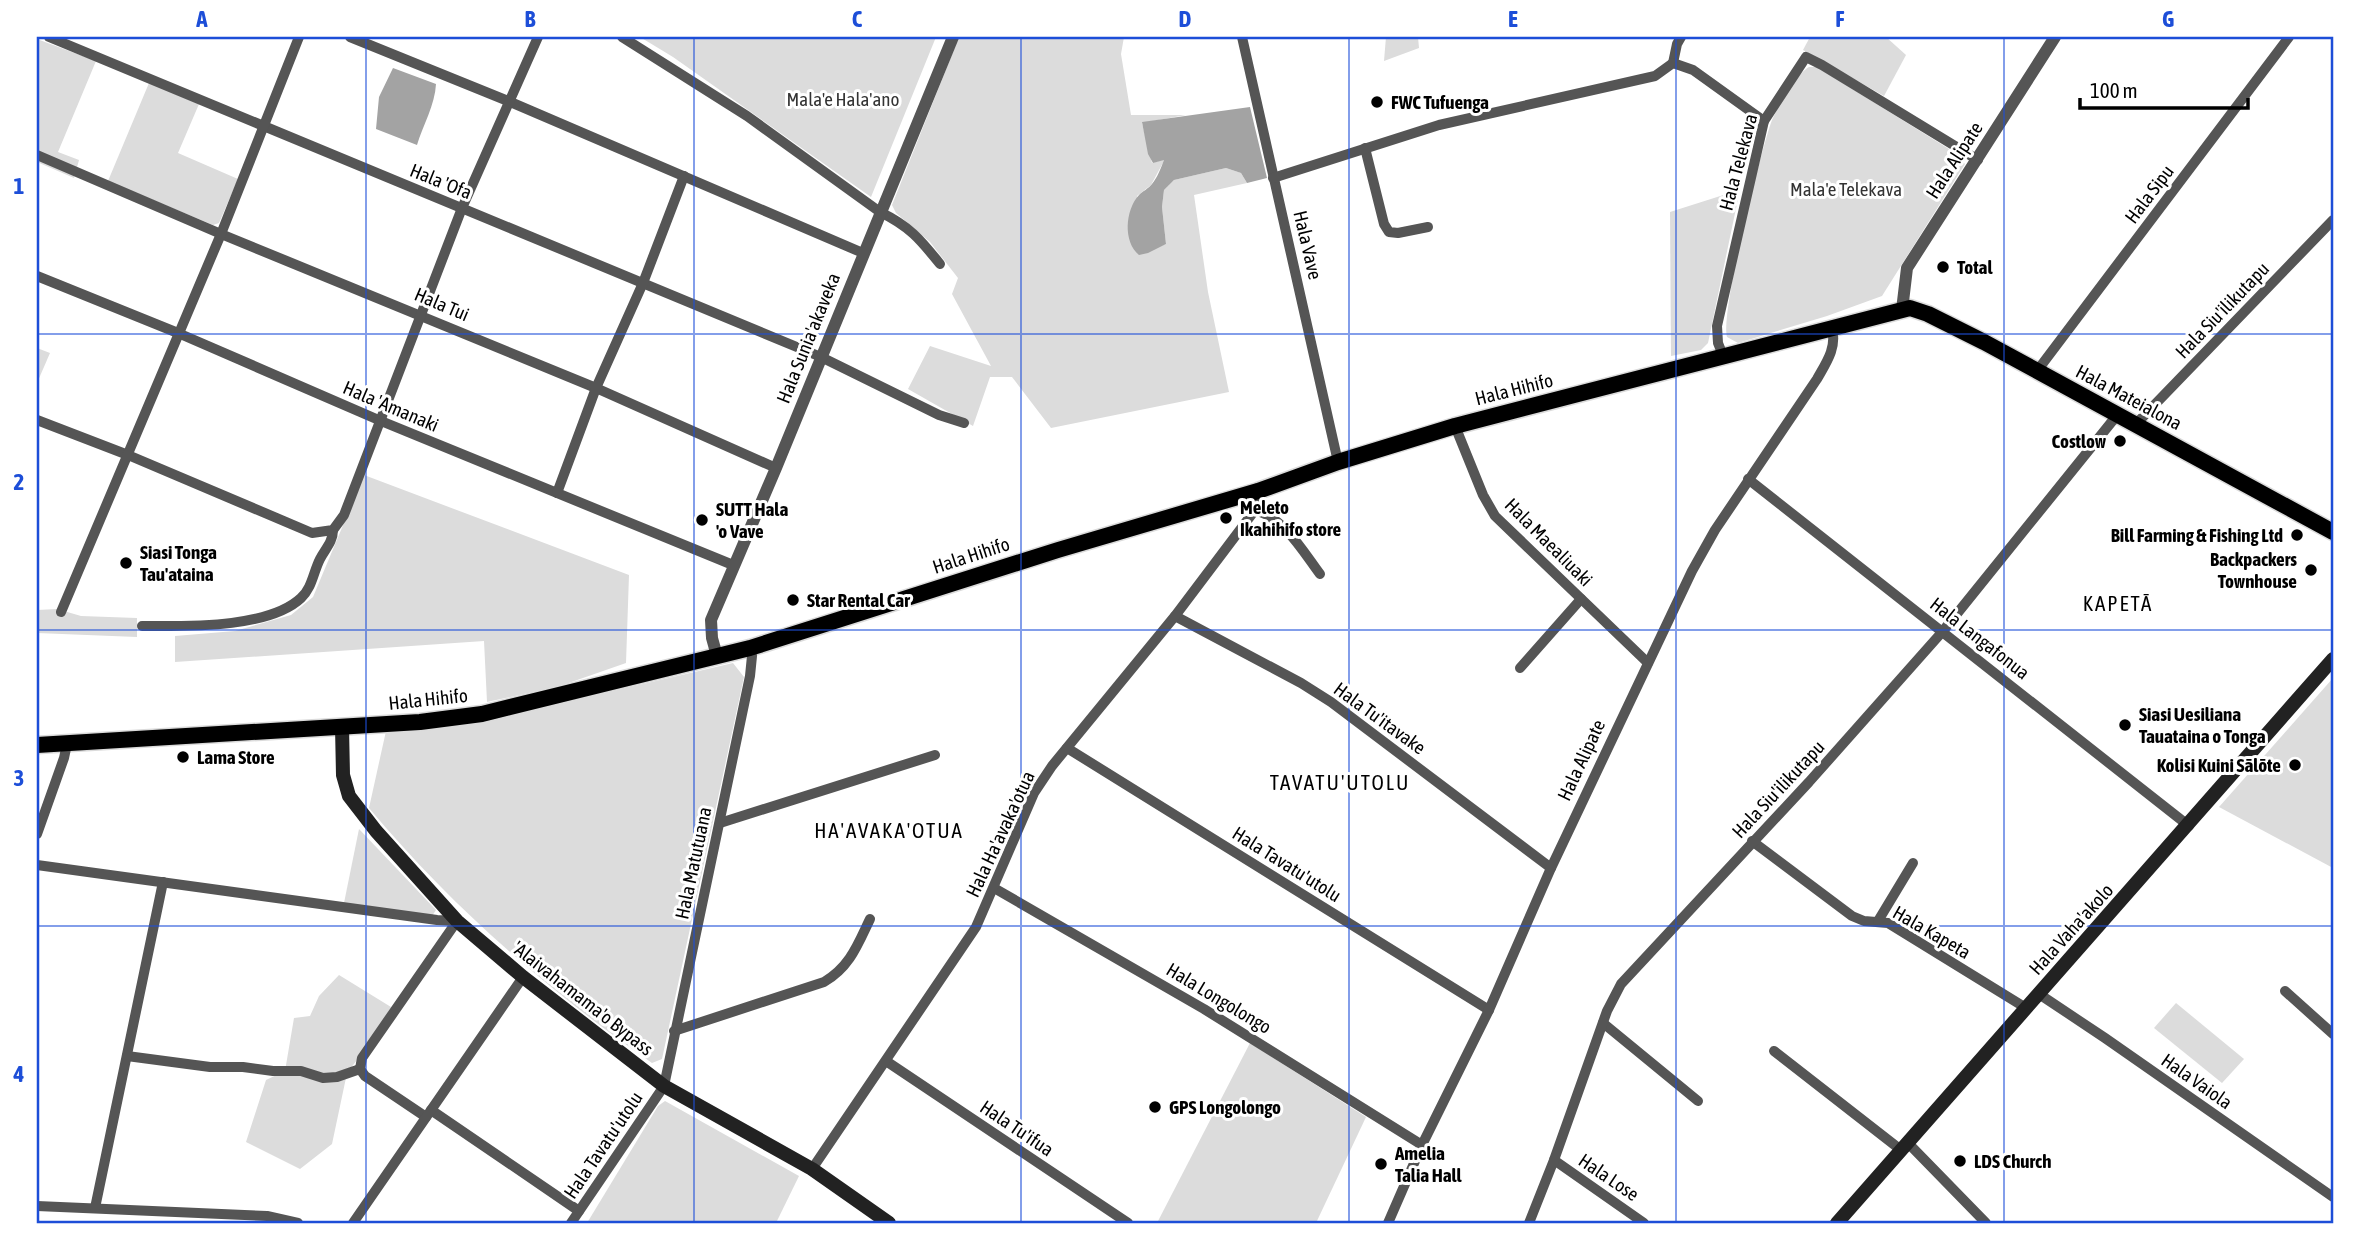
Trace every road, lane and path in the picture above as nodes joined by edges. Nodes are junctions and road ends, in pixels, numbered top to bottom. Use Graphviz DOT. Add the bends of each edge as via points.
graph roads {
  1 [pos="49,37"];
  2 [pos="299,37"];
  3 [pos="349,37"];
  4 [pos="538,37"];
  5 [pos="622,37"];
  6 [pos="953,37"];
  7 [pos="1242,37"];
  8 [pos="1681,37"];
  9 [pos="2055,37"];
  10 [pos="2289,37"];
  11 [pos="1674,63"];
  12 [pos="508,101"];
  13 [pos="1764,121"];
  14 [pos="263,126"];
  15 [pos="1364,148"];
  16 [pos="37,155"];
  17 [pos="1978,160"];
  18 [pos="684,176"];
  19 [pos="1273,178"];
  20 [pos="462,208"];
  21 [pos="880,212"];
  22 [pos="2333,220"];
  23 [pos="1428,227"];
  24 [pos="221,234"];
  25 [pos="863,253"];
  26 [pos="940,264"];
  27 [pos="37,276"];
  28 [pos="643,283"];
  29 [pos="1902,310"];
  30 [pos="421,314"];
  31 [pos="1832,330"];
  32 [pos="178,333"];
  33 [pos="821,357"];
  34 [pos="1724,358"];
  35 [pos="2036,372"];
  36 [pos="596,388"];
  37 [pos="2118,414"];
  38 [pos="37,420"];
  39 [pos="381,421"];
  40 [pos="964,424"];
  41 [pos="2136,424"];
  42 [pos="1455,426"];
  43 [pos="128,455"];
  44 [pos="1338,462"];
  45 [pos="776,468"];
  46 [pos="1748,480"];
  47 [pos="1258,491"];
  48 [pos="557,493"];
  49 [pos="1255,510"];
  50 [pos="332,530"];
  51 [pos="2333,532"];
  52 [pos="733,565"];
  53 [pos="1320,574"];
  54 [pos="1581,599"];
  55 [pos="61,612"];
  56 [pos="1175,616"];
  57 [pos="142,626"];
  58 [pos="1943,631"];
  59 [pos="750,648"];
  60 [pos="717,656"];
  61 [pos="2333,659"];
  62 [pos="1648,663"];
  63 [pos="1520,668"];
  64 [pos="342,727"];
  65 [pos="66,744"];
  66 [pos="37,746"];
  67 [pos="1067,748"];
  68 [pos="935,755"];
  69 [pos="720,823"];
  70 [pos="2189,826"];
  71 [pos="37,834"];
  72 [pos="1752,841"];
  73 [pos="1913,863"];
  74 [pos="37,865"];
  75 [pos="1551,868"];
  76 [pos="163,883"];
  77 [pos="994,888"];
  78 [pos="870,919"];
  79 [pos="457,920"];
  80 [pos="1878,921"];
  81 [pos="523,977"];
  82 [pos="2285,991"];
  83 [pos="2039,994"];
  84 [pos="2026,1008"];
  85 [pos="1489,1010"];
  86 [pos="1603,1023"];
  87 [pos="674,1031"];
  88 [pos="2333,1034"];
  89 [pos="1774,1051"];
  90 [pos="127,1056"];
  91 [pos="886,1061"];
  92 [pos="360,1069"];
  93 [pos="664,1086"];
  94 [pos="1698,1101"];
  95 [pos="428,1113"];
  96 [pos="1422,1145"];
  97 [pos="1904,1147"];
  98 [pos="1554,1160"];
  99 [pos="811,1169"];
  100 [pos="2333,1197"];
  101 [pos="37,1206"];
  102 [pos="95,1208"];
  103 [pos="579,1211"];
  104 [pos="203,1219"];
  105 [pos="298,1223"];
  106 [pos="353,1223"];
  107 [pos="571,1223"];
  108 [pos="889,1223"];
  109 [pos="1128,1223"];
  110 [pos="1388,1223"];
  111 [pos="1529,1223"];
  112 [pos="1644,1223"];
  113 [pos="1837,1223"];
  114 [pos="1986,1223"];
  1 -- 14 [label="street, Hala 'Ofa"];
  2 -- 14 [label="street"];
  3 -- 12 [label="street"];
  4 -- 12 [label="street"];
  5 -- 21 [label="street" via="747,116"];
  6 -- 21 [label="street, Hala Sunia'akaveka"];
  7 -- 19 [label="street, Hala Vave"];
  8 -- 11 [label="street"];
  9 -- 17 [label="street, Hala Alipate"];
  10 -- 35 [label="street, Hala Sipu"];
  11 -- 13 [label="street" via="1693,70"];
  11 -- 15 [label="street" via="1655,76 1439,125"];
  12 -- 18 [label="street"];
  12 -- 20 [label="street"];
  13 -- 17 [label="street, Hala Telekava" via="1806,57"];
  13 -- 34 [label="street, Hala Telekava" via="1717,326"];
  14 -- 20 [label="street, Hala 'Ofa"];
  14 -- 24 [label="street"];
  15 -- 19 [label="street"];
  15 -- 23 [label="street" via="1389,232"];
  16 -- 24 [label="street, Hala Tui"];
  17 -- 29 [label="street, Hala Alipate" via="1907,268"];
  18 -- 25 [label="street"];
  18 -- 28 [label="street"];
  19 -- 44 [label="street, Hala Vave"];
  20 -- 28 [label="street, Hala 'Ofa"];
  20 -- 30 [label="street"];
  21 -- 25 [label="street, Hala Sunia'akaveka"];
  21 -- 26 [label="street" via="901,222"];
  22 -- 41 [label="street, Hala Siu'ilikutapu"];
  24 -- 30 [label="street, Hala Tui"];
  24 -- 32 [label="street"];
  25 -- 33 [label="street, Hala Sunia'akaveka"];
  27 -- 32 [label="street, Hala 'Amanaki"];
  28 -- 33 [label="street, Hala 'Ofa"];
  28 -- 36 [label="street"];
  29 -- 31 [label="main road, Hala Hihifo"];
  29 -- 35 [label="main road, Hala Mateialona" via="1928,314"];
  30 -- 36 [label="street, Hala Tui"];
  30 -- 39 [label="street"];
  31 -- 34 [label="main road, Hala Hihifo"];
  31 -- 46 [label="street, Hala Alipate" via="1831,352 1817,379"];
  32 -- 39 [label="street, Hala 'Amanaki"];
  32 -- 43 [label="street"];
  33 -- 40 [label="street, Hala 'Ofa"];
  33 -- 45 [label="street, Hala Sunia'akaveka"];
  34 -- 42 [label="main road, Hala Hihifo"];
  35 -- 37 [label="main road, Hala Mateialona"];
  36 -- 45 [label="street, Hala Tui"];
  36 -- 48 [label="street"];
  37 -- 41 [label="main road, Hala Mateialona"];
  37 -- 58 [label="street, Hala Siu'ilikutapu"];
  38 -- 43 [label="street"];
  39 -- 48 [label="street, Hala 'Amanaki"];
  39 -- 50 [label="street" via="344,515"];
  41 -- 51 [label="main road, Hala Mateialona"];
  42 -- 44 [label="main road, Hala Hihifo"];
  42 -- 54 [label="street, Hala Maealiuaki" via="1495,516"];
  43 -- 50 [label="street" via="312,533"];
  43 -- 55 [label="street"];
  44 -- 47 [label="main road, Hala Hihifo"];
  45 -- 52 [label="street, Hala Sunia'akaveka"];
  46 -- 58 [label="street, Hala Langafonua"];
  46 -- 62 [label="street, Hala Alipate" via="1692,571"];
  47 -- 49 [label="street, Hala Ha'avaka'otua"];
  47 -- 59 [label="main road, Hala Hihifo"];
  48 -- 52 [label="street, Hala 'Amanaki"];
  49 -- 53 [label="street" via="1287,530"];
  49 -- 56 [label="street, Hala Ha'avaka'otua"];
  50 -- 57 [label="street" via="311,584 300,599 276,613 223,625"];
  52 -- 60 [label="street, Hala Sunia'akaveka" via="711,620"];
  54 -- 62 [label="street, Hala Maealiuaki"];
  54 -- 63 [label="street"];
  56 -- 67 [label="street, Hala Ha'avaka'otua"];
  56 -- 75 [label="street, Hala Tu'itavake" via="1331,702"];
  58 -- 70 [label="street, Hala Langafonua"];
  58 -- 72 [label="street, Hala Siu'ilikutapu"];
  59 -- 60 [label="main road, Hala Hihifo"];
  59 -- 69 [label="street, Hala Matutuana" via="750,676"];
  60 -- 64 [label="main road, Hala Hihifo" via="482,714"];
  61 -- 70 [label="main road, Hala Vaha'akolo"];
  62 -- 75 [label="street, Hala Alipate"];
  64 -- 65 [label="main road, Hala Hihifo"];
  64 -- 79 [label="main road, 'Alaivahamama'o Bypass" via="343,775 349,796"];
  65 -- 66 [label="main road, Hala Hihifo"];
  65 -- 71 [label="street"];
  67 -- 77 [label="street, Hala Ha'avaka'otua" via="1034,793"];
  67 -- 85 [label="street, Hala Tavatu'utolu"];
  68 -- 69 [label="street"];
  69 -- 87 [label="street, Hala Matutuana"];
  70 -- 83 [label="main road, Hala Vaha'akolo"];
  72 -- 80 [label="street, Hala Kapeta" via="1852,915"];
  72 -- 86 [label="street, Hala Siu'ilikutapu" via="1621,984"];
  73 -- 80 [label="street"];
  74 -- 76 [label="street"];
  75 -- 85 [label="street, Hala Alipate"];
  76 -- 79 [label="street"];
  76 -- 90 [label="street"];
  77 -- 91 [label="street, Hala Ha'avaka'otua" via="976,927"];
  77 -- 96 [label="street, Hala Longolongo" via="1204,1009"];
  78 -- 87 [label="street" via="851,957 831,978"];
  79 -- 81 [label="main road, 'Alaivahamama'o Bypass"];
  79 -- 92 [label="street" via="362,1058"];
  80 -- 84 [label="street, Hala Kapeta"];
  81 -- 93 [label="main road, 'Alaivahamama'o Bypass"];
  81 -- 95 [label="street"];
  82 -- 88 [label="street"];
  83 -- 84 [label="main road, Hala Vaha'akolo"];
  83 -- 100 [label="street, Hala Vaiola"];
  84 -- 97 [label="main road, Hala Vaha'akolo"];
  85 -- 96 [label="street, Hala Alipate"];
  86 -- 94 [label="street"];
  86 -- 98 [label="street, Hala Siu'ilikutapu"];
  87 -- 93 [label="street, Hala Matutuana"];
  89 -- 97 [label="street"];
  90 -- 92 [label="street" via="209,1067 301,1071 323,1078"];
  90 -- 102 [label="street"];
  91 -- 99 [label="street, Hala Ha'avaka'otua"];
  91 -- 109 [label="street, Hala Tu'ifua"];
  92 -- 95 [label="street"];
  93 -- 99 [label="main road, 'Alaivahamama'o Bypass"];
  93 -- 103 [label="street, Hala Tavatu'utolu"];
  95 -- 103 [label="street"];
  95 -- 106 [label="street"];
  96 -- 110 [label="street, Hala Alipate"];
  97 -- 113 [label="main road, Hala Vaha'akolo"];
  97 -- 114 [label="street"];
  98 -- 111 [label="street, Hala Siu'ilikutapu"];
  98 -- 112 [label="street, Hala Lose"];
  99 -- 108 [label="main road, 'Alaivahamama'o Bypass"];
  101 -- 102 [label="street"];
  102 -- 104 [label="street"];
  103 -- 107 [label="street, Hala Tavatu'utolu"];
  104 -- 105 [label="street" via="267,1216"];
}
